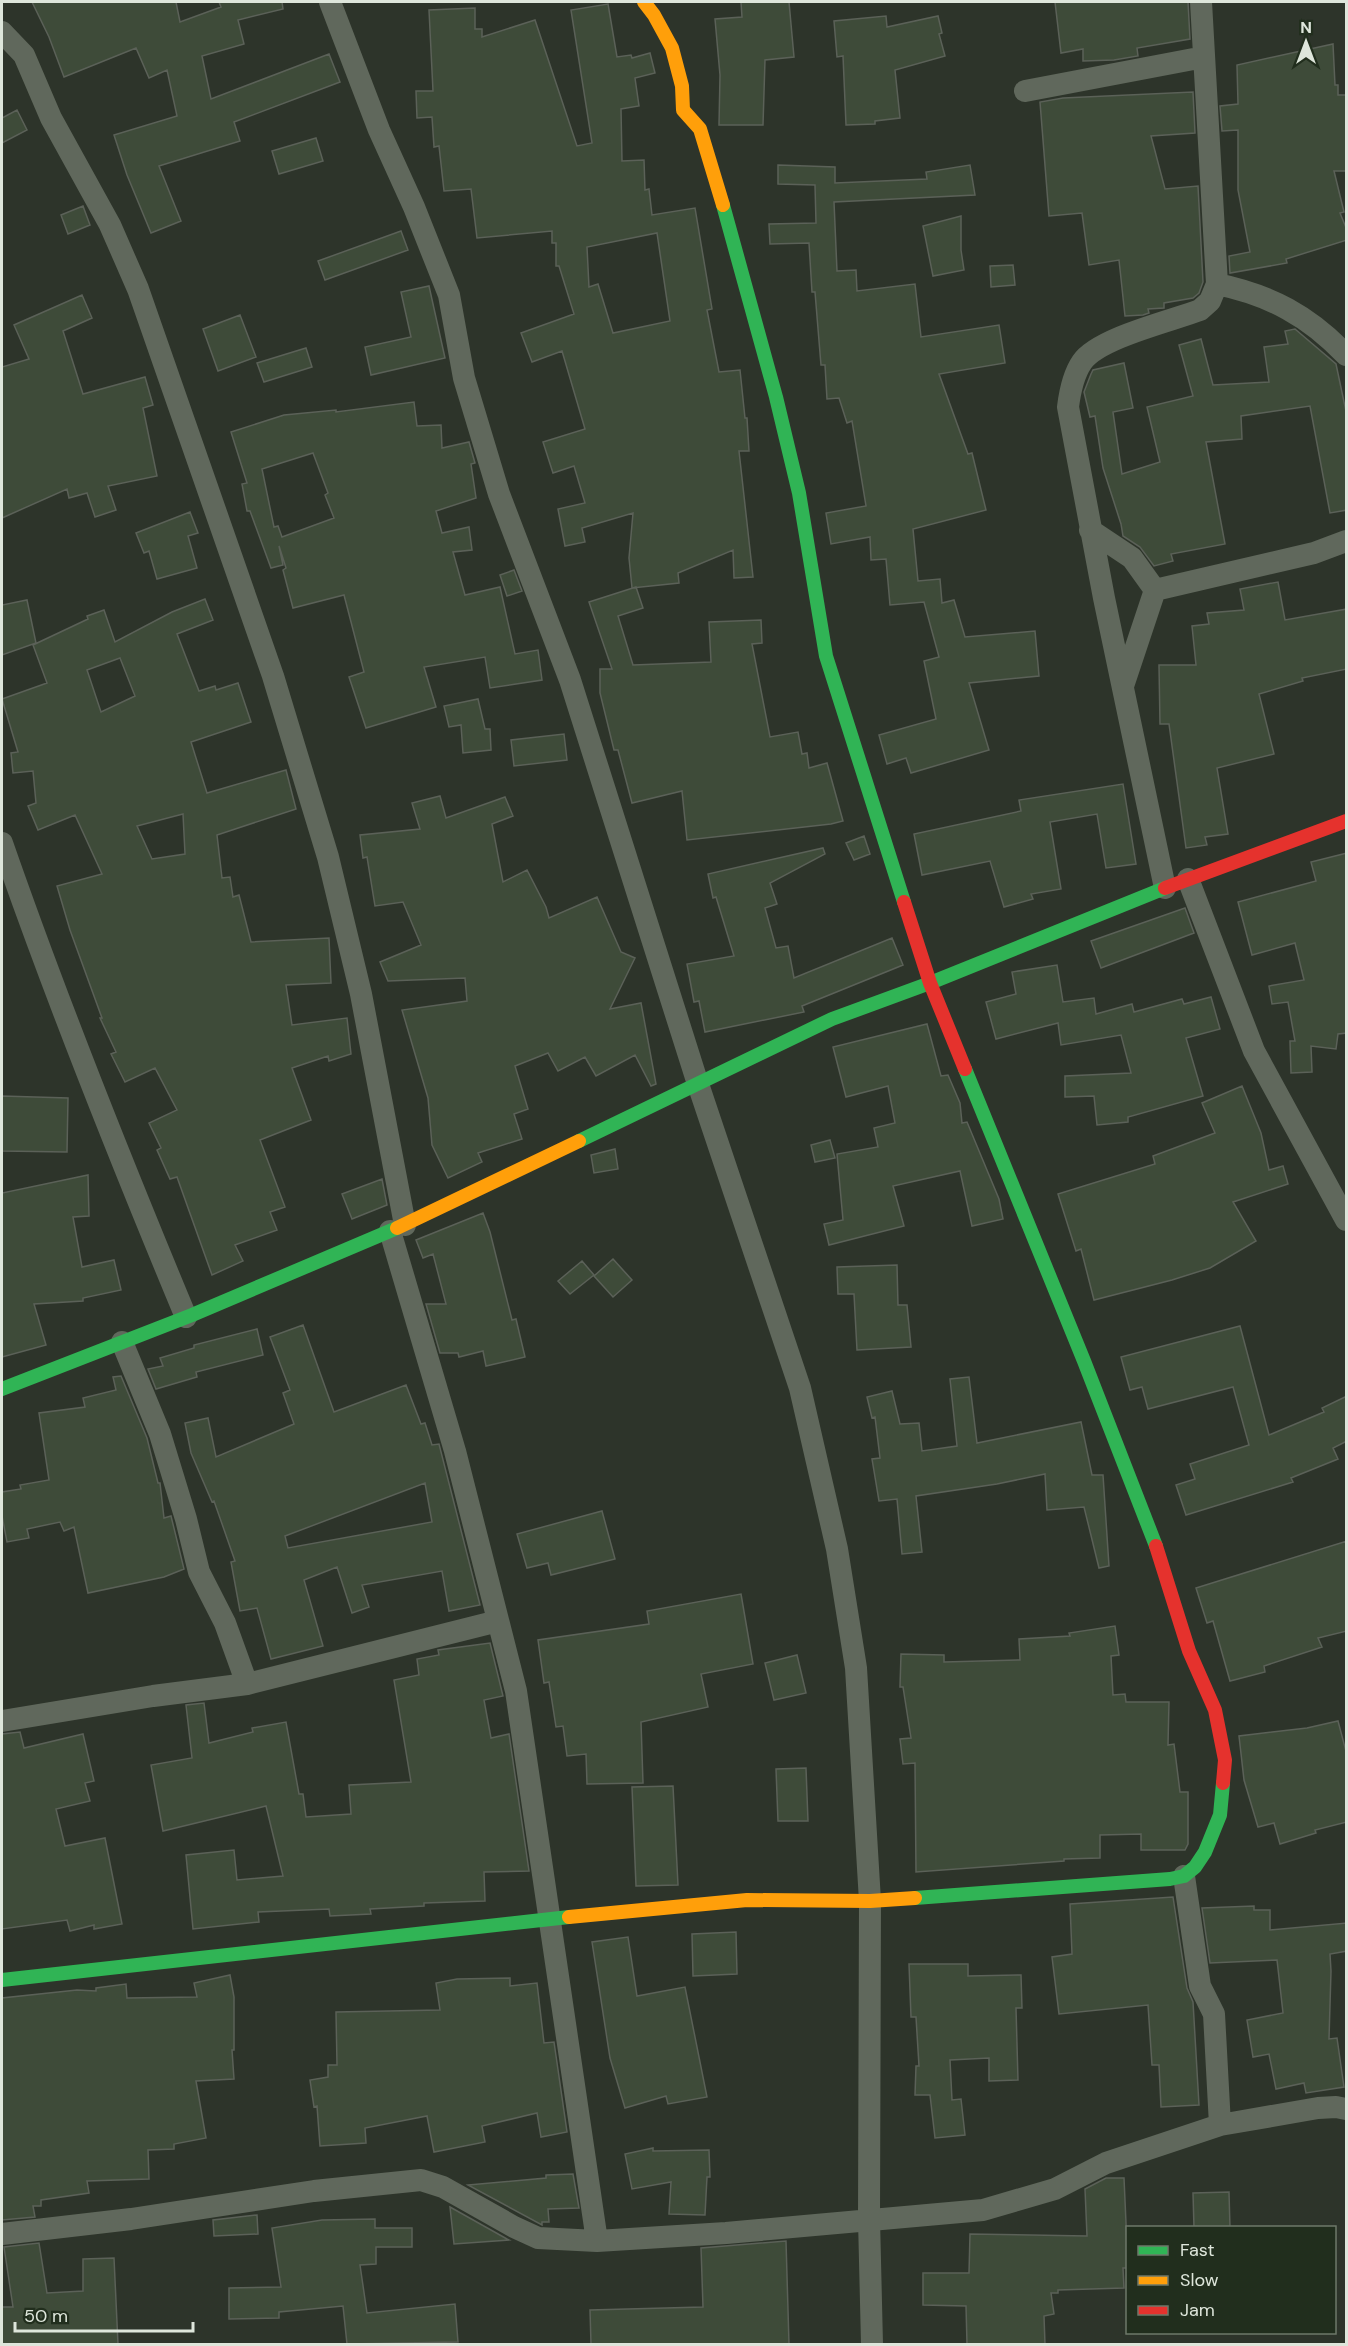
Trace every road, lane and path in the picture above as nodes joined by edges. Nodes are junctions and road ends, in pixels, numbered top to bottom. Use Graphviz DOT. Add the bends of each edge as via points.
graph roads {
  1 [pos="330,2"];
  2 [pos="644,2"];
  3 [pos="1201,2"];
  4 [pos="2,32"];
  5 [pos="1204,57"];
  6 [pos="1025,92"];
  7 [pos="1217,284"];
  8 [pos="1347,355"];
  9 [pos="1090,530"];
  10 [pos="1347,541"];
  11 [pos="1155,590"];
  12 [pos="1122,687"];
  13 [pos="1347,821"];
  14 [pos="2,843"];
  15 [pos="1188,879"];
  16 [pos="1165,888"];
  17 [pos="930,983"];
  18 [pos="698,1084"];
  19 [pos="1347,1220"];
  20 [pos="397,1228"];
  21 [pos="186,1317"];
  22 [pos="122,1342"];
  23 [pos="2,1389"];
  24 [pos="498,1621"];
  25 [pos="247,1684"];
  26 [pos="2,1721"];
  27 [pos="1184,1876"];
  28 [pos="870,1901"];
  29 [pos="549,1919"];
  30 [pos="2,1980"];
  31 [pos="1347,2109"];
  32 [pos="1220,2125"];
  33 [pos="868,2219"];
  34 [pos="2,2234"];
  35 [pos="597,2241"];
  36 [pos="872,2344"];
  1 -- 18 [label="street" via="449,295 464,378 499,494 570,680"];
  2 -- 17 [label="street" via="672,48 682,86 683,110 700,129 726,213 799,493 826,656"];
  3 -- 5 [label="street"];
  4 -- 20 [label="street" via="24,56 138,289 273,676 328,857 358,983"];
  5 -- 6 [label="street"];
  5 -- 7 [label="street"];
  7 -- 8 [label="street" via="1248,290 1309,321"];
  7 -- 9 [label="street" via="1210,301 1200,310 1125,334 1086,357 1077,371 1068,414"];
  9 -- 11 [label="street" via="1132,558"];
  9 -- 12 [label="street"];
  10 -- 11 [label="street" via="1314,553"];
  11 -- 12 [label="street"];
  12 -- 16 [label="street"];
  13 -- 15 [label="street"];
  14 -- 21 [label="street" via="47,973"];
  15 -- 16 [label="street"];
  15 -- 19 [label="street" via="1254,1051"];
  16 -- 17 [label="street"];
  17 -- 18 [label="street" via="832,1019"];
  17 -- 27 [label="street" via="1114,1438 1153,1538 1188,1651 1215,1710 1225,1760 1220,1815 1205,1852"];
  18 -- 20 [label="street"];
  18 -- 28 [label="street" via="800,1388 837,1550 856,1668"];
  20 -- 21 [label="street"];
  20 -- 24 [label="street"];
  21 -- 22 [label="street"];
  22 -- 23 [label="street"];
  22 -- 25 [label="street" via="160,1434 200,1572 225,1623"];
  24 -- 25 [label="street"];
  24 -- 29 [label="street" via="516,1690"];
  25 -- 26 [label="street"];
  27 -- 28 [label="street"];
  27 -- 32 [label="street" via="1200,1986 1214,2014"];
  28 -- 29 [label="street" via="747,1900"];
  28 -- 33 [label="street"];
  29 -- 30 [label="street"];
  29 -- 35 [label="street"];
  31 -- 32 [label="street" via="1318,2108"];
  32 -- 33 [label="street" via="1106,2163 1055,2189 983,2210"];
  33 -- 35 [label="street"];
  33 -- 36 [label="street"];
  34 -- 35 [label="street" via="421,2180 443,2187 538,2238"];
}
